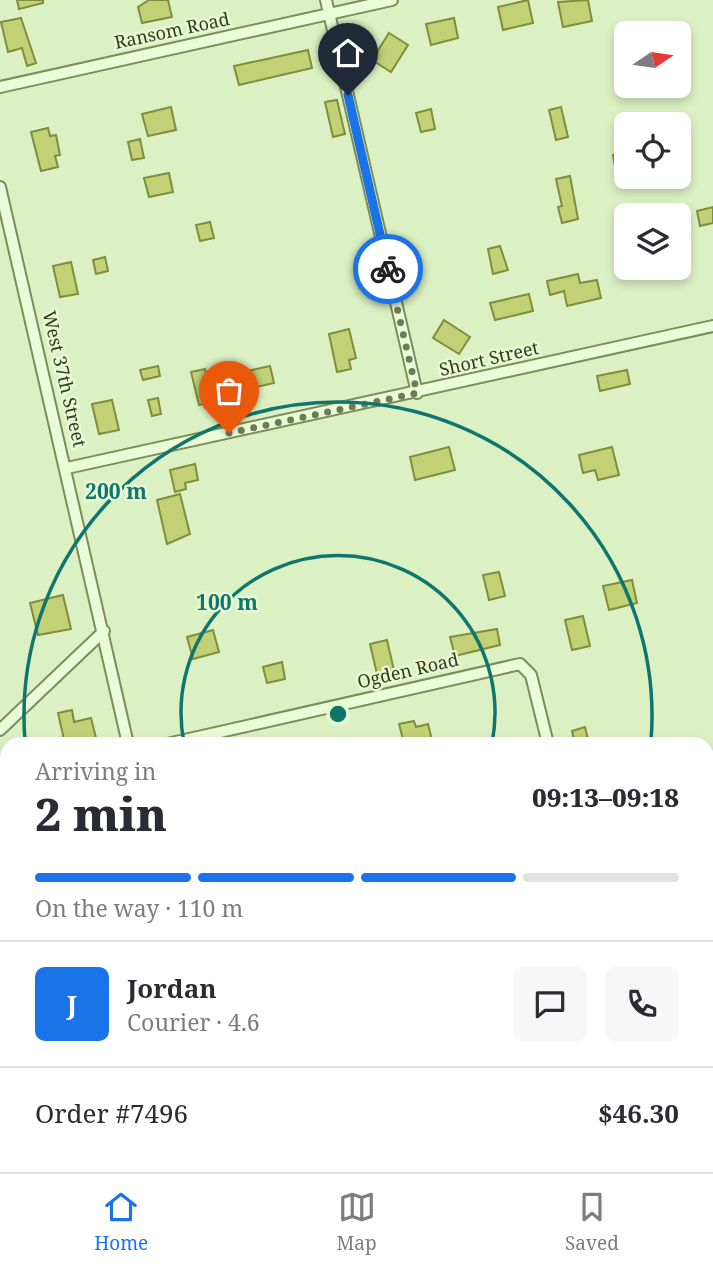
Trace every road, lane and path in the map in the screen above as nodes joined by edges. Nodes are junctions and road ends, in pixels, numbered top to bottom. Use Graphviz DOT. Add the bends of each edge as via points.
graph roads {
  1 [pos="326,0"];
  2 [pos="392,0"];
  3 [pos="329,14"];
  4 [pos="0,86"];
  5 [pos="0,187"];
  6 [pos="713,326"];
  7 [pos="417,393"];
  8 [pos="67,468"];
  9 [pos="104,631"];
  10 [pos="0,730"];
  11 [pos="127,737"];
  12 [pos="198,737"];
  13 [pos="546,737"];
  1 -- 3 [label="street"];
  2 -- 3 [label="street, Ransom Road"];
  3 -- 4 [label="street, Ransom Road"];
  3 -- 7 [label="street"];
  5 -- 8 [label="street, West 37th Street"];
  6 -- 7 [label="street, Short Street"];
  7 -- 8 [label="street, Short Street"];
  8 -- 9 [label="street, West 37th Street"];
  9 -- 10 [label="street"];
  9 -- 11 [label="street, West 37th Street"];
  12 -- 13 [label="street, Ogden Road" via="520,664 531,676"];
}
